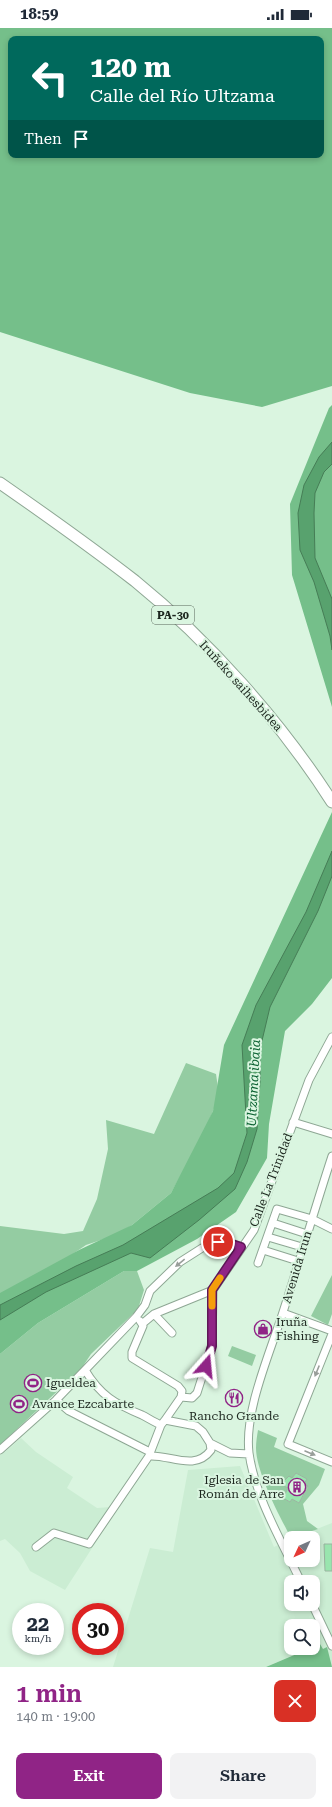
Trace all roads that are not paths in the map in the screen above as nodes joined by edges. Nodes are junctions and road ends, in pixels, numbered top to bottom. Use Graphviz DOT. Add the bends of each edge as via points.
graph roads {
  1 [pos="0,483"];
  2 [pos="332,802"];
  3 [pos="332,1037"];
  4 [pos="294,1122"];
  5 [pos="332,1134"];
  6 [pos="332,1156"];
  7 [pos="312,1219"];
  8 [pos="273,1223"];
  9 [pos="332,1228"];
  10 [pos="307,1234"];
  11 [pos="268,1237"];
  12 [pos="241,1247"];
  13 [pos="302,1247"];
  14 [pos="263,1250"];
  15 [pos="298,1261"];
  16 [pos="258,1263"];
  17 [pos="212,1290"];
  18 [pos="283,1313"];
  19 [pos="154,1314"];
  20 [pos="136,1317"];
  21 [pos="142,1324"];
  22 [pos="332,1331"];
  23 [pos="172,1333"];
  24 [pos="332,1334"];
  25 [pos="85,1370"];
  26 [pos="181,1397"];
  27 [pos="56,1400"];
  28 [pos="163,1422"];
  29 [pos="210,1443"];
  30 [pos="0,1448"];
  31 [pos="149,1454"];
  32 [pos="250,1454"];
  33 [pos="332,1462"];
  34 [pos="36,1547"];
  35 [pos="298,1575"];
  36 [pos="315,1611"];
  37 [pos="332,1645"];
  1 -- 2 [label="highway, Iruñeko saihesbidea / PA-30" via="135,582 202,642 279,728"];
  3 -- 4 [label="street, Calle La Trinidad" via="309,1080"];
  4 -- 5 [label="street"];
  4 -- 12 [label="street, Calle La Trinidad" via="254,1230"];
  6 -- 7 [label="street, Avenida Irun"];
  7 -- 8 [label="street" via="277,1209"];
  7 -- 9 [label="street"];
  7 -- 10 [label="street, Avenida Irun"];
  8 -- 10 [label="street"];
  8 -- 11 [label="street"];
  10 -- 13 [label="street, Avenida Irun"];
  11 -- 13 [label="street"];
  11 -- 14 [label="street"];
  12 -- 17 [label="street, Calle La Trinidad"];
  12 -- 20 [label="street, one-way" via="218,1242 202,1248 180,1262 150,1291"];
  13 -- 15 [label="street, Avenida Irun"];
  14 -- 15 [label="street"];
  14 -- 16 [label="street"];
  15 -- 18 [label="street, Avenida Irun"];
  17 -- 19 [label="street"];
  17 -- 26 [label="street" via="212,1346 197,1393 192,1398"];
  18 -- 22 [label="street"];
  18 -- 32 [label="street, Avenida Irun" via="252,1411"];
  19 -- 21 [label="street"];
  19 -- 23 [label="street"];
  20 -- 21 [label="street"];
  20 -- 25 [label="street"];
  21 -- 26 [label="street" via="132,1358 178,1386 182,1391"];
  24 -- 33 [label="street, one-way" via="288,1444"];
  25 -- 27 [label="street"];
  25 -- 28 [label="street" via="107,1397 121,1406"];
  26 -- 28 [label="street"];
  27 -- 30 [label="street"];
  27 -- 31 [label="street" via="69,1411"];
  28 -- 29 [label="street" via="196,1426"];
  28 -- 31 [label="street"];
  29 -- 31 [label="street" via="211,1450 207,1456 189,1462"];
  29 -- 32 [label="street" via="230,1453"];
  31 -- 34 [label="street" via="90,1544 54,1533"];
  32 -- 35 [label="street, Avenida Irun" via="258,1490"];
  36 -- 37 [label="street"];
}
